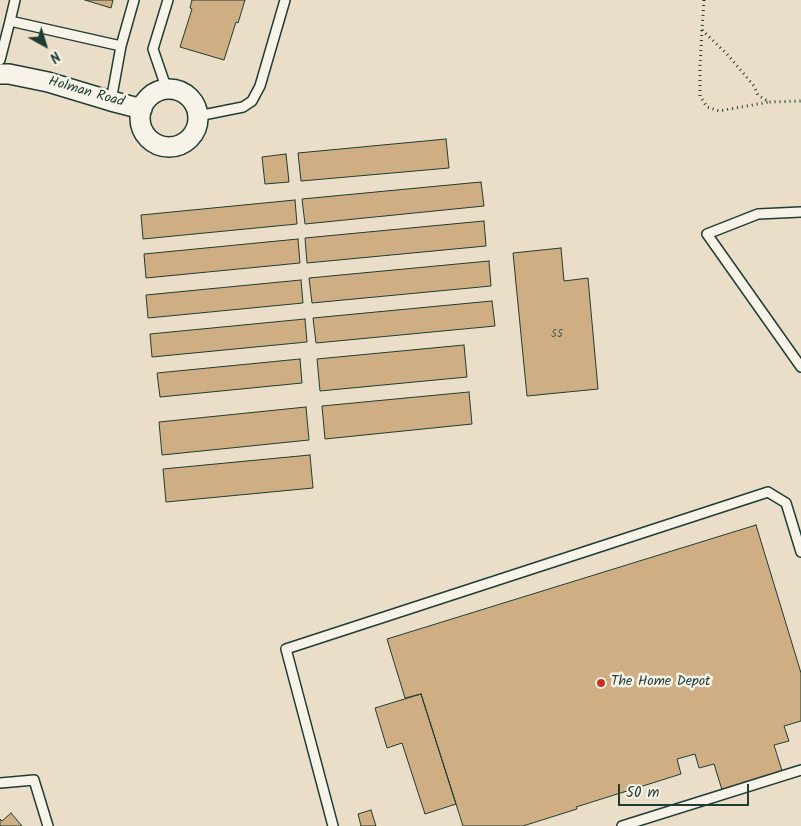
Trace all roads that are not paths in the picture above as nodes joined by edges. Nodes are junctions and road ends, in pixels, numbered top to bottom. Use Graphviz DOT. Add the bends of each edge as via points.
graph roads {
  1 [pos="15,0"];
  2 [pos="134,0"];
  3 [pos="168,0"];
  4 [pos="285,0"];
  5 [pos="10,21"];
  6 [pos="121,46"];
  7 [pos="0,60"];
  8 [pos="0,74"];
  9 [pos="167,90"];
  10 [pos="111,101"];
  11 [pos="142,108"];
  12 [pos="198,116"];
  13 [pos="801,212"];
  14 [pos="801,367"];
  15 [pos="801,552"];
  16 [pos="801,770"];
  17 [pos="0,784"];
  18 [pos="48,826"];
  19 [pos="333,826"];
  20 [pos="622,826"];
  1 -- 5 [label="lane"];
  2 -- 6 [label="lane"];
  3 -- 9 [label="lane" via="153,50"];
  4 -- 12 [label="lane" via="260,86 252,101 244,107"];
  5 -- 6 [label="lane"];
  5 -- 7 [label="lane"];
  6 -- 10 [label="lane"];
  8 -- 10 [label="street, Holman Road" via="48,82"];
  9 -- 11 [label="street, Holman Road" via="152,95"];
  9 -- 12 [label="street" via="186,94"];
  10 -- 11 [label="street, Holman Road"];
  11 -- 12 [label="street, Holman Road" via="140,118 146,135 157,144 170,147 190,138"];
  13 -- 14 [label="lane" via="758,214 708,234"];
  15 -- 19 [label="lane" via="786,502 768,492 286,649"];
  16 -- 20 [label="lane"];
  17 -- 18 [label="lane" via="34,780"];
}
